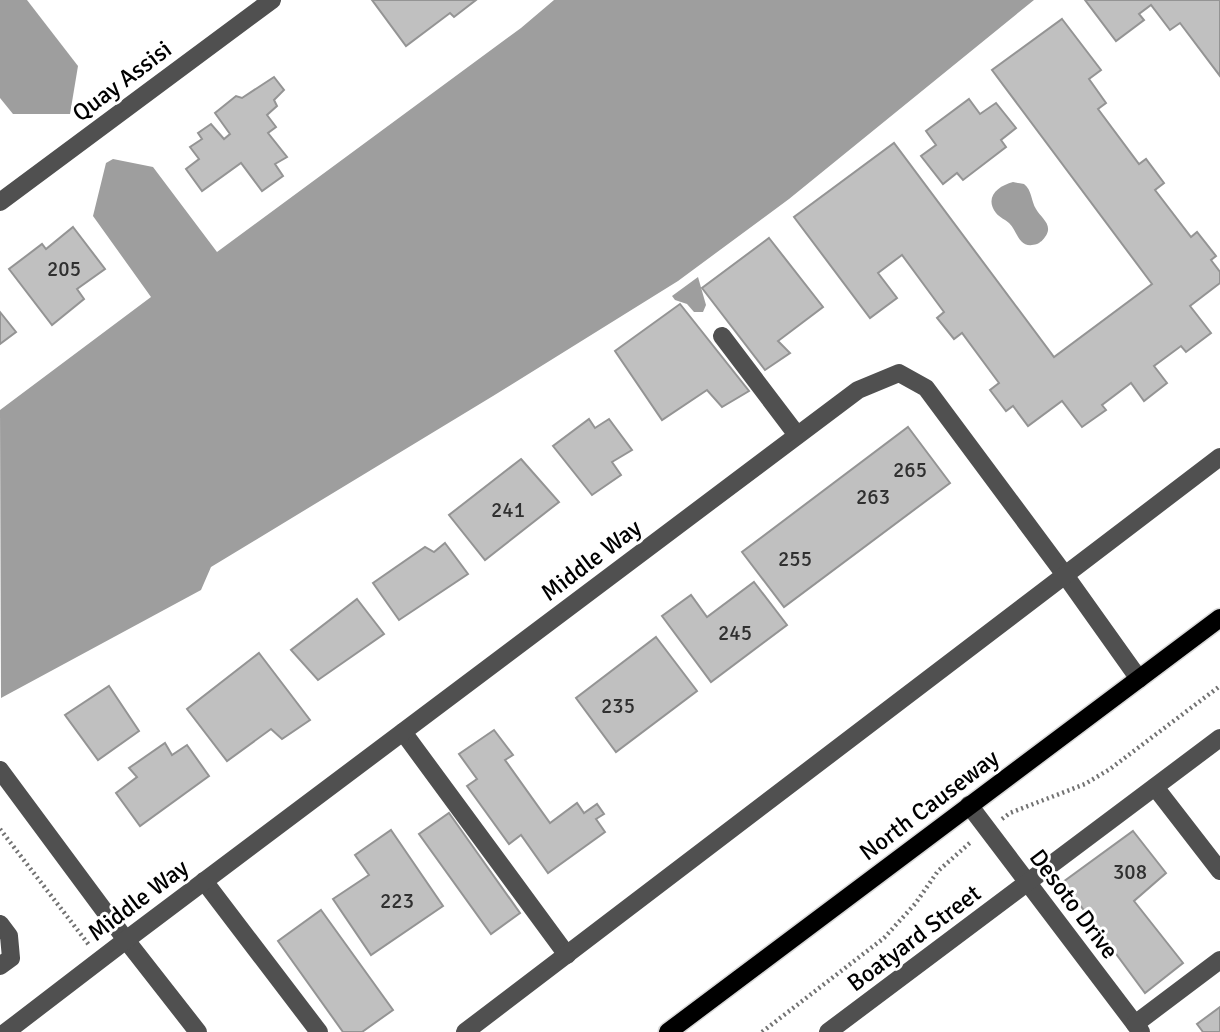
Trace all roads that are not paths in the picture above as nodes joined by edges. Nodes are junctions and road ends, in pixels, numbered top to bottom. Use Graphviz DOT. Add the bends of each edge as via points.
graph roads {
  1 [pos="272,0"];
  2 [pos="0,202"];
  3 [pos="722,336"];
  4 [pos="797,435"];
  5 [pos="1220,457"];
  6 [pos="1065,575"];
  7 [pos="1220,618"];
  8 [pos="1139,679"];
  9 [pos="403,732"];
  10 [pos="1220,738"];
  11 [pos="0,770"];
  12 [pos="1155,787"];
  13 [pos="969,805"];
  14 [pos="1220,871"];
  15 [pos="204,881"];
  16 [pos="1028,883"];
  17 [pos="0,924"];
  18 [pos="126,940"];
  19 [pos="566,955"];
  20 [pos="1220,960"];
  21 [pos="0,966"];
  22 [pos="1138,1028"];
  23 [pos="6,1032"];
  24 [pos="198,1032"];
  25 [pos="319,1032"];
  26 [pos="465,1032"];
  27 [pos="668,1032"];
  28 [pos="828,1032"];
  1 -- 2 [label="street, Quay Assisi"];
  3 -- 4 [label="street"];
  4 -- 6 [label="street, Middle Way" via="858,390 899,373 926,388"];
  4 -- 9 [label="street, Middle Way"];
  5 -- 6 [label="street"];
  6 -- 8 [label="street, Middle Way"];
  6 -- 19 [label="street"];
  7 -- 8 [label="main road, North Causeway"];
  8 -- 13 [label="main road, North Causeway"];
  9 -- 15 [label="street, Middle Way"];
  9 -- 19 [label="street"];
  10 -- 12 [label="street, Boatyard Street"];
  11 -- 18 [label="street"];
  12 -- 14 [label="street"];
  12 -- 16 [label="street, Boatyard Street"];
  13 -- 16 [label="street, Desoto Drive"];
  13 -- 27 [label="main road, North Causeway"];
  15 -- 18 [label="street, Middle Way"];
  15 -- 25 [label="street"];
  16 -- 22 [label="street, Desoto Drive"];
  16 -- 28 [label="street, Boatyard Street"];
  17 -- 21 [label="street" via="9,936 11,958"];
  18 -- 23 [label="street, Middle Way"];
  18 -- 24 [label="street"];
  19 -- 26 [label="street"];
  20 -- 22 [label="street"];
}
